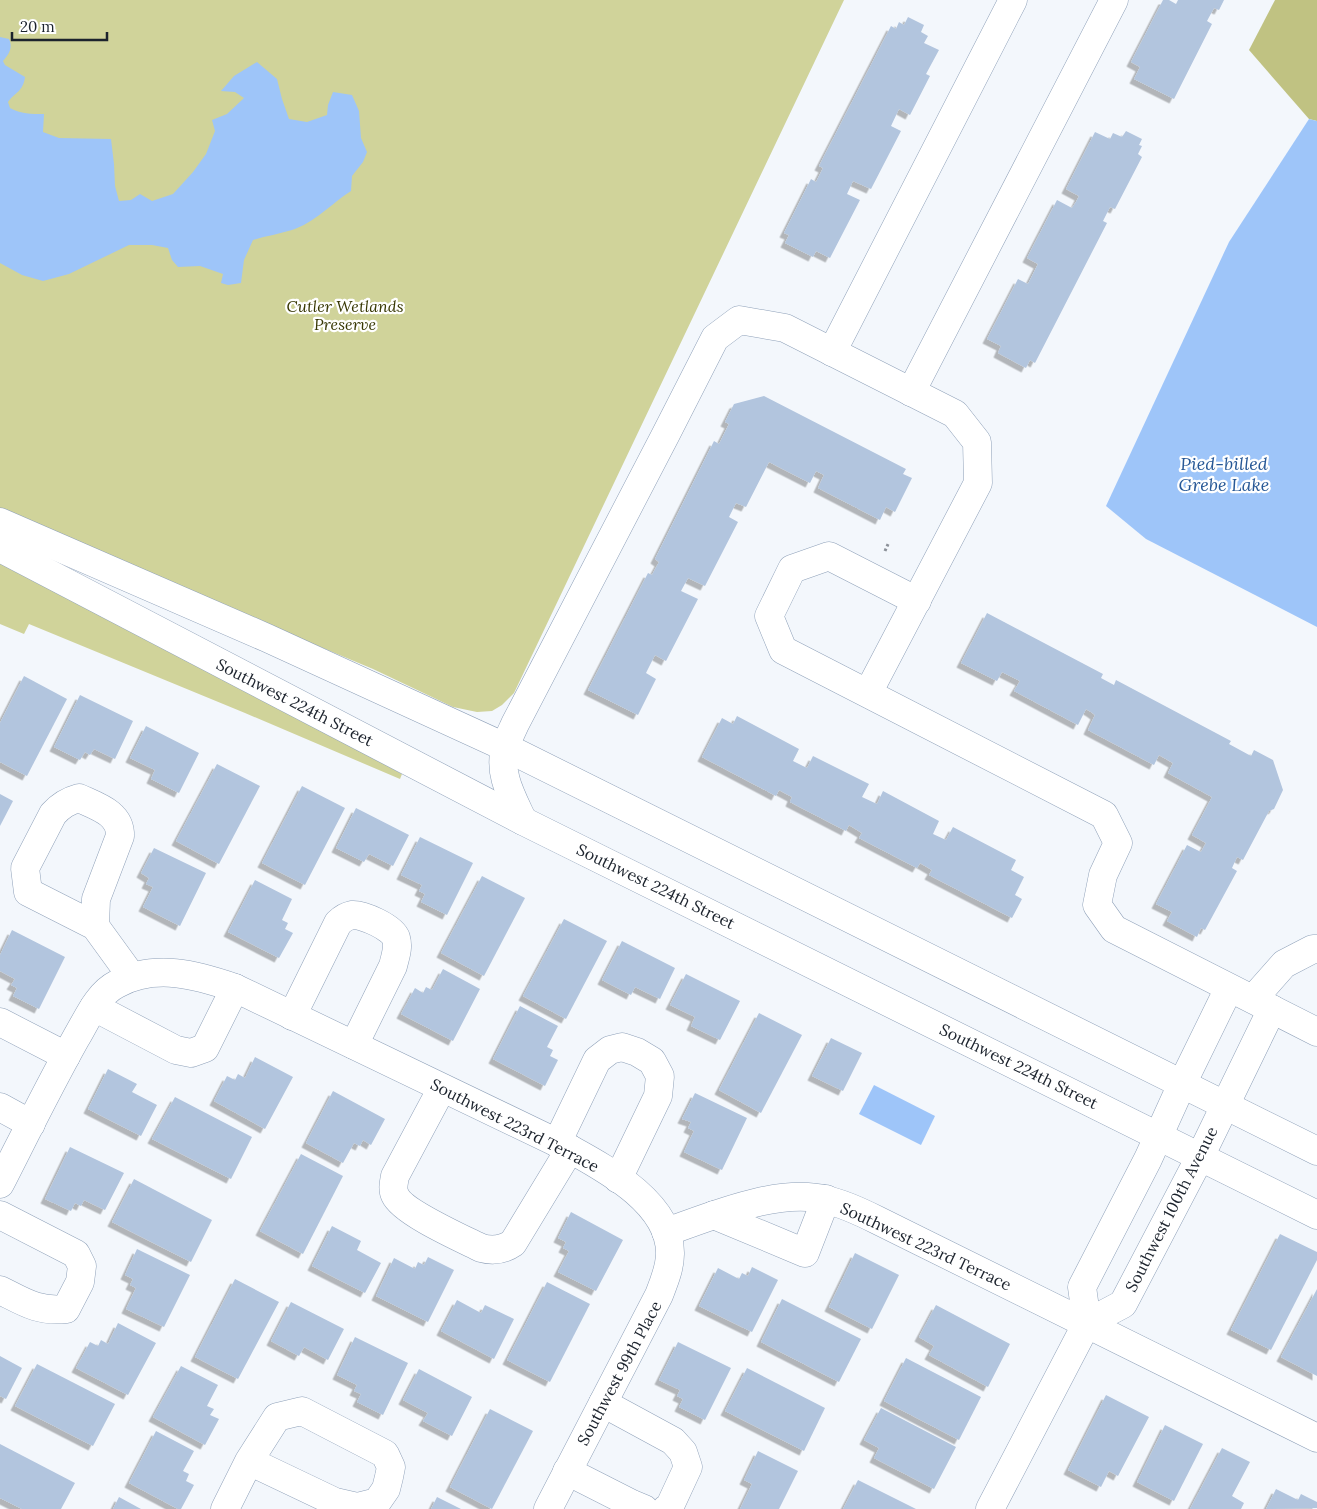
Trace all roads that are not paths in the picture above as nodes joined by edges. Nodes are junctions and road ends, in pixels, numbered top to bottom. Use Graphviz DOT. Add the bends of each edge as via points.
graph roads {
  1 [pos="1013,0"];
  2 [pos="1114,0"];
  3 [pos="832,352"];
  4 [pos="911,392"];
  5 [pos="0,522"];
  6 [pos="0,548"];
  7 [pos="917,601"];
  8 [pos="868,693"];
  9 [pos="505,747"];
  10 [pos="523,821"];
  11 [pos="96,926"];
  12 [pos="1317,949"];
  13 [pos="132,977"];
  14 [pos="235,988"];
  15 [pos="1229,988"];
  16 [pos="1262,1004"];
  17 [pos="94,1007"];
  18 [pos="292,1016"];
  19 [pos="0,1022"];
  20 [pos="1317,1032"];
  21 [pos="354,1045"];
  22 [pos="66,1056"];
  23 [pos="1182,1084"];
  24 [pos="442,1088"];
  25 [pos="1225,1105"];
  26 [pos="0,1107"];
  27 [pos="31,1124"];
  28 [pos="1159,1136"];
  29 [pos="564,1146"];
  30 [pos="1317,1151"];
  31 [pos="1200,1157"];
  32 [pos="618,1179"];
  33 [pos="0,1184"];
  34 [pos="826,1199"];
  35 [pos="0,1215"];
  36 [pos="714,1215"];
  37 [pos="1317,1215"];
  38 [pos="666,1232"];
  39 [pos="0,1290"];
  40 [pos="1087,1323"];
  41 [pos="603,1403"];
  42 [pos="1317,1438"];
  43 [pos="249,1461"];
  44 [pos="567,1471"];
  45 [pos="224,1509"];
  46 [pos="548,1509"];
  47 [pos="644,1509"];
  48 [pos="666,1509"];
  49 [pos="990,1509"];
  1 -- 3 [label="street"];
  2 -- 4 [label="street"];
  3 -- 4 [label="street"];
  3 -- 9 [label="street" via="785,328 739,320 714,338"];
  4 -- 7 [label="street" via="955,414 978,442 978,483"];
  5 -- 9 [label="street" via="371,684"];
  6 -- 10 [label="street, Southwest 224th Street"];
  7 -- 8 [label="street"];
  7 -- 8 [label="street" via="829,556 792,569 769,616 783,650"];
  8 -- 15 [label="street" via="1104,816 1118,843 1103,875 1097,905 1114,930"];
  9 -- 10 [label="street" via="506,782"];
  9 -- 23 [label="street"];
  10 -- 28 [label="street, Southwest 224th Street"];
  11 -- 11 [label="street" via="96,899 120,829 106,811 79,798 65,803 54,814 25,868 28,892"];
  11 -- 13 [label="street"];
  12 -- 16 [label="street, Southwest 100th Avenue" via="1284,964"];
  13 -- 14 [label="street, Southwest 223rd Terrace" via="146,973 189,974"];
  13 -- 17 [label="street, Southwest 223rd Terrace" via="115,984"];
  14 -- 17 [label="street" via="205,1048 191,1053 176,1050"];
  14 -- 18 [label="street, Southwest 223rd Terrace"];
  15 -- 16 [label="street"];
  15 -- 23 [label="street"];
  16 -- 20 [label="street"];
  16 -- 25 [label="street, Southwest 100th Avenue"];
  17 -- 22 [label="street, Southwest 223rd Terrace"];
  18 -- 21 [label="street, Southwest 223rd Terrace"];
  18 -- 21 [label="street" via="338,922 352,915 361,916 390,930 396,936 397,952"];
  19 -- 22 [label="street"];
  21 -- 24 [label="street, Southwest 223rd Terrace"];
  22 -- 27 [label="street, Southwest 223rd Terrace"];
  23 -- 25 [label="street"];
  23 -- 28 [label="street"];
  24 -- 29 [label="street, Southwest 223rd Terrace"];
  24 -- 29 [label="street" via="395,1176 395,1196 415,1214 481,1248 500,1249 513,1243"];
  25 -- 30 [label="street"];
  25 -- 31 [label="street, Southwest 100th Avenue"];
  26 -- 27 [label="street"];
  27 -- 33 [label="street, Southwest 223rd Terrace"];
  28 -- 31 [label="street, Southwest 224th Street"];
  28 -- 40 [label="street" via="1082,1287"];
  29 -- 32 [label="street, Southwest 223rd Terrace"];
  29 -- 32 [label="street" via="597,1060 610,1050 622,1047 652,1061 660,1076 658,1096"];
  31 -- 37 [label="street, Southwest 224th Street"];
  31 -- 40 [label="street, Southwest 100th Avenue" via="1123,1304"];
  32 -- 38 [label="street, Southwest 223rd Terrace" via="656,1211"];
  34 -- 36 [label="street, Southwest 223rd Terrace" via="780,1198"];
  34 -- 36 [label="street" via="805,1253"];
  34 -- 40 [label="street, Southwest 223rd Terrace" via="877,1220"];
  35 -- 39 [label="street" via="76,1254 82,1266 80,1282 66,1310 36,1308"];
  36 -- 38 [label="street, Southwest 223rd Terrace"];
  38 -- 41 [label="street, Southwest 99th Place" via="670,1252 659,1295"];
  40 -- 42 [label="street, Southwest 223rd Terrace"];
  40 -- 49 [label="street"];
  41 -- 44 [label="street, Southwest 99th Place"];
  41 -- 48 [label="street" via="673,1441 683,1452 688,1467"];
  43 -- 43 [label="street" via="335,1502 357,1507 377,1502 386,1490 391,1466 385,1454 302,1412 276,1417"];
  43 -- 45 [label="street"];
  44 -- 46 [label="street, Southwest 99th Place"];
  44 -- 47 [label="street"];
}
